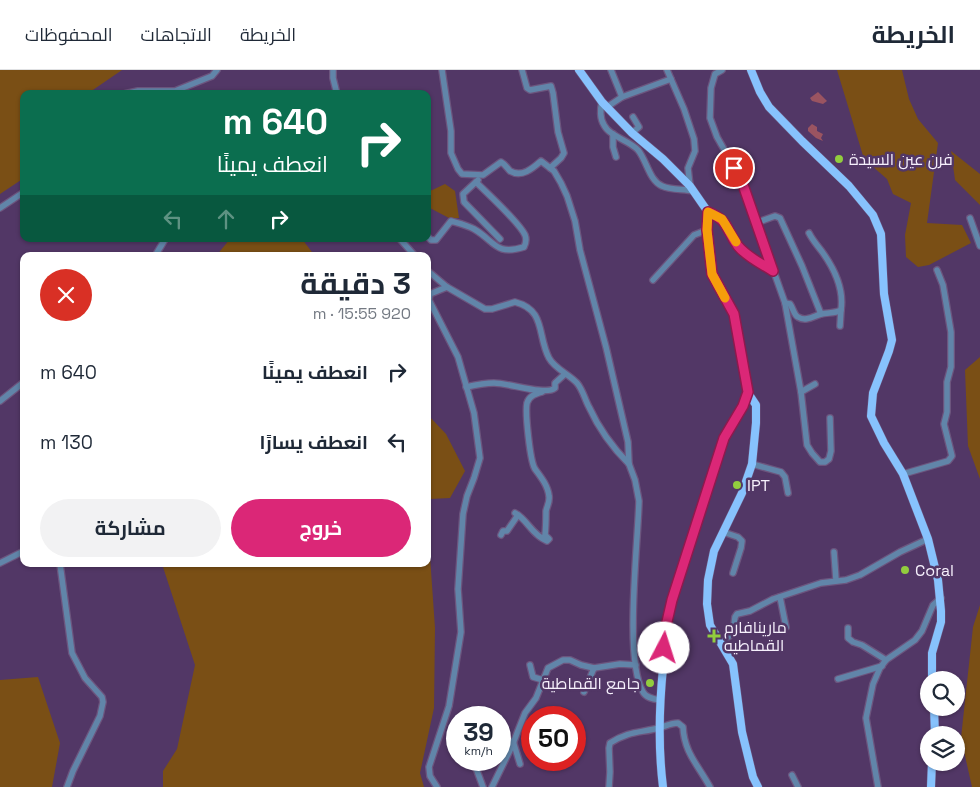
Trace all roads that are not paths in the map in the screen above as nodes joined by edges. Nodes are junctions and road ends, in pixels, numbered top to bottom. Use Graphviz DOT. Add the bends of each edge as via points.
graph roads {
  1 [pos="217,70"];
  2 [pos="333,70"];
  3 [pos="442,70"];
  4 [pos="522,70"];
  5 [pos="579,70"];
  6 [pos="611,70"];
  7 [pos="667,70"];
  8 [pos="722,70"];
  9 [pos="751,70"];
  10 [pos="716,72"];
  11 [pos="671,79"];
  12 [pos="177,90"];
  13 [pos="336,90"];
  14 [pos="622,97"];
  15 [pos="605,104"];
  16 [pos="633,117"];
  17 [pos="632,133"];
  18 [pos="613,134"];
  19 [pos="616,157"];
  20 [pos="550,168"];
  21 [pos="483,175"];
  22 [pos="476,182"];
  23 [pos="691,189"];
  24 [pos="20,195"];
  25 [pos="0,208"];
  26 [pos="708,212"];
  27 [pos="970,218"];
  28 [pos="756,223"];
  29 [pos="707,230"];
  30 [pos="809,233"];
  31 [pos="500,239"];
  32 [pos="431,240"];
  33 [pos="980,246"];
  34 [pos="937,270"];
  35 [pos="773,271"];
  36 [pos="431,274"];
  37 [pos="653,280"];
  38 [pos="447,287"];
  39 [pos="431,294"];
  40 [pos="785,303"];
  41 [pos="431,306"];
  42 [pos="841,310"];
  43 [pos="821,314"];
  44 [pos="840,326"];
  45 [pos="565,374"];
  46 [pos="815,384"];
  47 [pos="20,385"];
  48 [pos="466,387"];
  49 [pos="542,392"];
  50 [pos="748,392"];
  51 [pos="801,392"];
  52 [pos="0,401"];
  53 [pos="830,418"];
  54 [pos="629,464"];
  55 [pos="752,464"];
  56 [pos="903,474"];
  57 [pos="788,492"];
  58 [pos="723,532"];
  59 [pos="501,535"];
  60 [pos="928,539"];
  61 [pos="834,552"];
  62 [pos="20,553"];
  63 [pos="0,563"];
  64 [pos="60,567"];
  65 [pos="732,573"];
  66 [pos="836,580"];
  67 [pos="780,597"];
  68 [pos="941,598"];
  69 [pos="786,627"];
  70 [pos="848,628"];
  71 [pos="721,643"];
  72 [pos="886,660"];
  73 [pos="530,665"];
  74 [pos="636,665"];
  75 [pos="882,666"];
  76 [pos="594,668"];
  77 [pos="932,671"];
  78 [pos="838,679"];
  79 [pos="543,680"];
  80 [pos="584,692"];
  81 [pos="660,700"];
  82 [pos="659,728"];
  83 [pos="513,741"];
  84 [pos="511,744"];
  85 [pos="520,764"];
  86 [pos="477,771"];
  87 [pos="498,771"];
  88 [pos="932,771"];
  89 [pos="792,775"];
  90 [pos="67,787"];
  91 [pos="437,787"];
  92 [pos="483,787"];
  93 [pos="492,787"];
  94 [pos="609,787"];
  95 [pos="663,787"];
  96 [pos="710,787"];
  97 [pos="758,787"];
  98 [pos="798,787"];
  99 [pos="878,787"];
  100 [pos="931,787"];
  1 -- 12 [label="street" via="212,76"];
  2 -- 13 [label="street"];
  3 -- 21 [label="street" via="454,161 462,174"];
  4 -- 20 [label="street" via="527,88 551,86 553,92 564,153"];
  5 -- 15 [label="main road"];
  6 -- 14 [label="street"];
  7 -- 11 [label="street"];
  8 -- 10 [label="street"];
  9 -- 56 [label="main road" via="770,107 849,186 873,215 881,234 884,294 892,340 873,393 871,412 873,423"];
  10 -- 28 [label="street" via="711,88 710,118 741,179"];
  11 -- 14 [label="street"];
  11 -- 23 [label="street" via="694,139 688,168"];
  14 -- 15 [label="street"];
  15 -- 17 [label="main road"];
  15 -- 18 [label="street" via="601,106 602,119"];
  16 -- 17 [label="street" via="639,127"];
  17 -- 23 [label="main road"];
  18 -- 19 [label="street"];
  18 -- 23 [label="street" via="639,151 663,187"];
  20 -- 21 [label="street" via="542,161 517,174 501,162"];
  20 -- 54 [label="street" via="561,183 575,221 628,442"];
  21 -- 22 [label="street"];
  22 -- 31 [label="street" via="463,194 464,202"];
  22 -- 32 [label="street" via="526,236 524,247 501,250 474,229 450,220 436,240"];
  23 -- 26 [label="main road"];
  24 -- 25 [label="street"];
  26 -- 29 [label="main road"];
  26 -- 35 [label="street" via="722,219 746,254"];
  27 -- 33 [label="street"];
  28 -- 35 [label="street"];
  28 -- 43 [label="street" via="775,216 780,218"];
  29 -- 37 [label="street" via="694,235"];
  29 -- 50 [label="main road" via="712,274 734,314"];
  30 -- 42 [label="street" via="838,278"];
  34 -- 56 [label="street" via="943,285 951,332 951,367 944,424 952,456 948,461"];
  35 -- 40 [label="street"];
  36 -- 38 [label="street"];
  38 -- 39 [label="street"];
  38 -- 45 [label="street" via="488,310 515,302 535,313 549,359"];
  40 -- 43 [label="street" via="790,304 800,318"];
  40 -- 51 [label="street"];
  41 -- 48 [label="street" via="458,357"];
  42 -- 43 [label="street"];
  42 -- 44 [label="street"];
  45 -- 49 [label="street" via="553,390"];
  45 -- 54 [label="street" via="579,386 606,438"];
  46 -- 51 [label="street"];
  47 -- 52 [label="street"];
  48 -- 49 [label="street" via="509,384"];
  48 -- 91 [label="street" via="474,413 480,458 463,514 458,590 461,632 449,706 429,767"];
  49 -- 59 [label="street" via="533,395 527,404 527,426 535,469 550,495 545,535 549,539 536,535 517,514"];
  50 -- 55 [label="main road" via="756,404"];
  50 -- 81 [label="main road" via="724,438 672,600 666,626"];
  51 -- 53 [label="street" via="807,445 820,462 825,462 830,455"];
  54 -- 74 [label="street" via="638,501"];
  55 -- 57 [label="street" via="781,472"];
  55 -- 58 [label="main road"];
  56 -- 60 [label="main road"];
  58 -- 65 [label="street" via="738,537 742,542"];
  58 -- 71 [label="main road" via="711,560 706,604 710,625"];
  60 -- 66 [label="street" via="868,572"];
  60 -- 68 [label="main road"];
  61 -- 66 [label="street"];
  62 -- 63 [label="street"];
  64 -- 90 [label="street" via="72,653 103,702 100,716"];
  66 -- 67 [label="street"];
  67 -- 69 [label="street"];
  67 -- 71 [label="street" via="737,614 733,633"];
  68 -- 72 [label="street" via="933,606 915,640"];
  68 -- 77 [label="main road" via="941,622"];
  70 -- 72 [label="street" via="848,638"];
  71 -- 97 [label="main road" via="734,664 742,732"];
  72 -- 75 [label="street"];
  73 -- 79 [label="street" via="532,677"];
  74 -- 76 [label="street"];
  74 -- 81 [label="street" via="645,695"];
  75 -- 78 [label="street"];
  75 -- 99 [label="street" via="873,684 866,718"];
  76 -- 79 [label="street" via="563,660 548,668"];
  76 -- 80 [label="street"];
  79 -- 83 [label="street"];
  81 -- 82 [label="main road"];
  82 -- 94 [label="street" via="634,732 610,743"];
  82 -- 95 [label="main road"];
  82 -- 96 [label="street" via="681,724 684,744"];
  83 -- 84 [label="street"];
  83 -- 85 [label="street"];
  86 -- 92 [label="street"];
  87 -- 93 [label="street"];
  88 -- 100 [label="main road"];
  89 -- 98 [label="street"];
}
